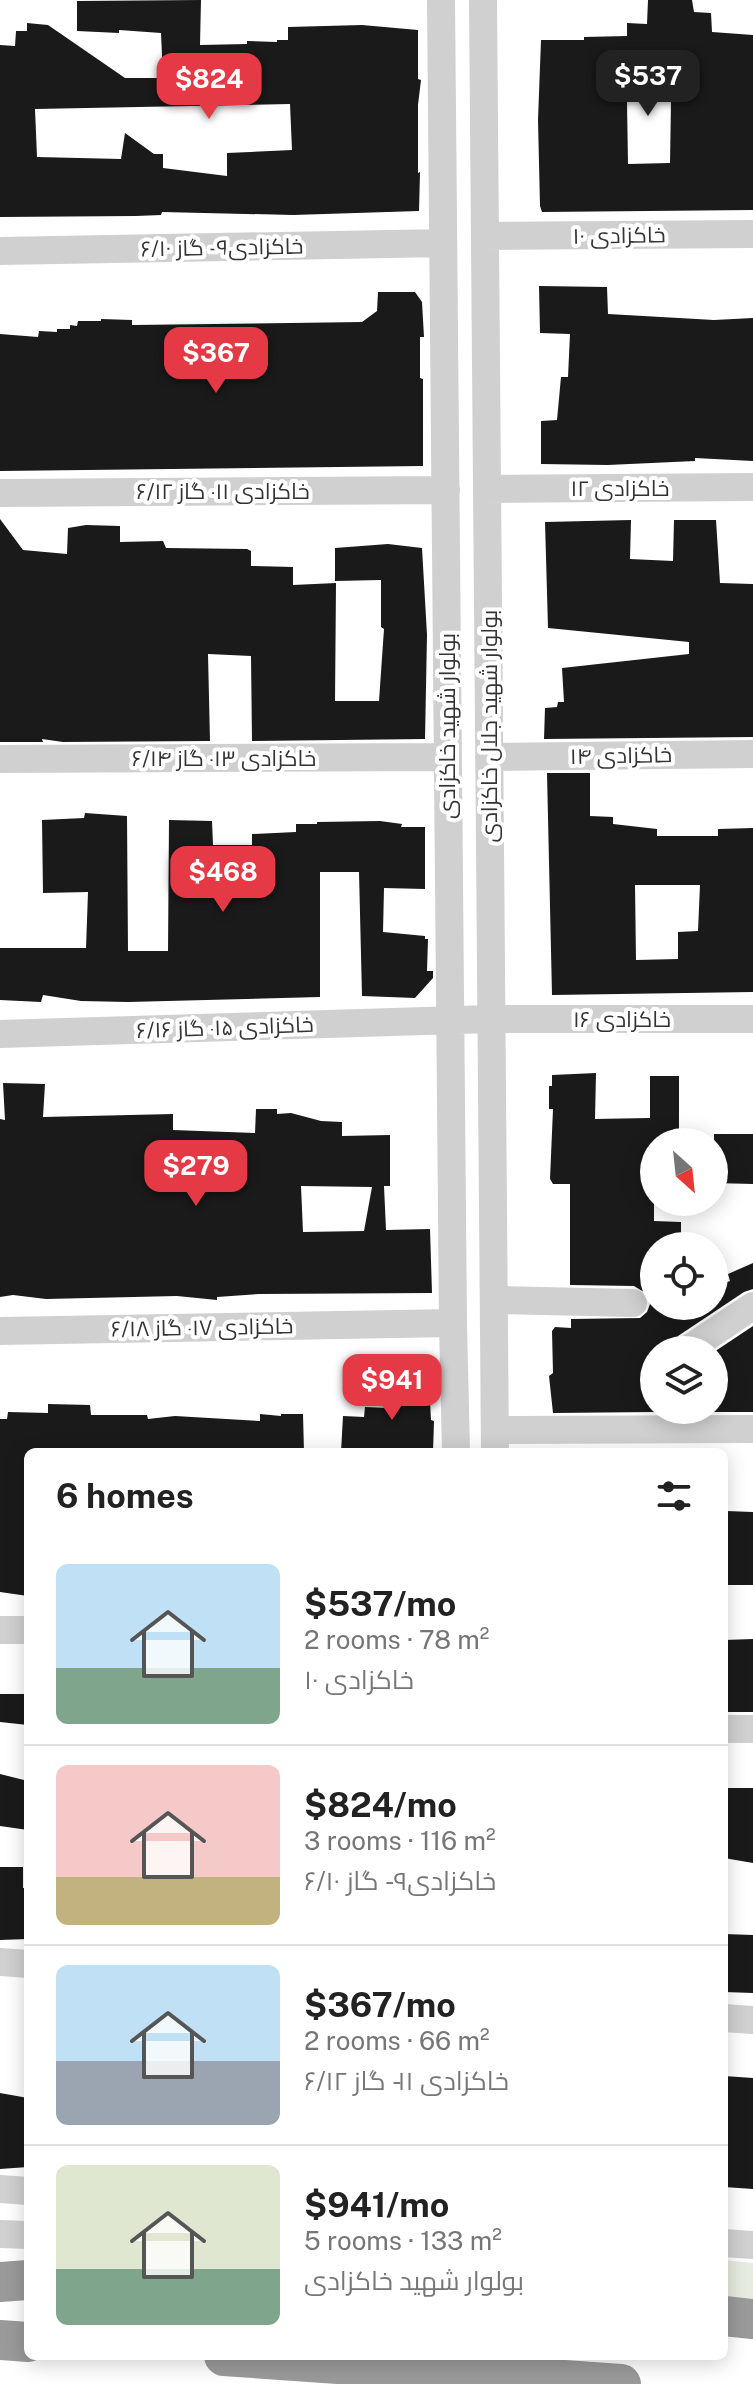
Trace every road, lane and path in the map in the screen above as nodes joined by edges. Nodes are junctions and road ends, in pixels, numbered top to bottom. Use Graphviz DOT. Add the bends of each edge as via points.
graph roads {
  1 [pos="441,0"];
  2 [pos="483,0"];
  3 [pos="753,234"];
  4 [pos="485,236"];
  5 [pos="443,243"];
  6 [pos="0,251"];
  7 [pos="753,487"];
  8 [pos="487,489"];
  9 [pos="446,490"];
  10 [pos="0,493"];
  11 [pos="753,754"];
  12 [pos="448,757"];
  13 [pos="489,757"];
  14 [pos="0,759"];
  15 [pos="490,1019"];
  16 [pos="753,1019"];
  17 [pos="450,1020"];
  18 [pos="0,1034"];
  19 [pos="494,1300"];
  20 [pos="633,1303"];
  21 [pos="753,1306"];
  22 [pos="453,1323"];
  23 [pos="0,1331"];
  24 [pos="708,1336"];
  25 [pos="644,1424"];
  26 [pos="712,1424"];
  27 [pos="753,1429"];
  28 [pos="495,1441"];
  29 [pos="456,1448"];
  30 [pos="0,1630"];
  31 [pos="24,1630"];
  32 [pos="728,1729"];
  33 [pos="753,1729"];
  34 [pos="0,1962"];
  35 [pos="24,1964"];
  36 [pos="728,2018"];
  37 [pos="753,2020"];
  38 [pos="0,2189"];
  39 [pos="24,2191"];
  40 [pos="0,2234"];
  41 [pos="24,2235"];
  42 [pos="728,2243"];
  43 [pos="753,2245"];
  44 [pos="24,2280"];
  45 [pos="0,2282"];
  46 [pos="728,2316"];
  47 [pos="753,2319"];
  48 [pos="0,2340"];
  49 [pos="24,2342"];
  50 [pos="281,2360"];
  51 [pos="621,2384"];
  1 -- 5 [label="street, بولوار شهید خاکزادی"];
  2 -- 4 [label="street, بولوار شهید جلال خاکزادی"];
  3 -- 4 [label="street, خاکزادی ۱۰"];
  4 -- 8 [label="street, بولوار شهید جلال خاکزادی"];
  5 -- 6 [label="street, خاکزادی۹ - گاز ۶/۱۰"];
  5 -- 9 [label="street, بولوار شهید خاکزادی"];
  7 -- 8 [label="street, خاکزادی ۱۲"];
  8 -- 13 [label="street, بولوار شهید جلال خاکزادی"];
  9 -- 10 [label="street, خاکزادی ۱۱- گاز ۶/۱۲"];
  9 -- 12 [label="street, بولوار شهید خاکزادی"];
  11 -- 13 [label="street, خاکزادی ۱۴"];
  12 -- 14 [label="street, خاکزادی ۱۳- گاز ۶/۱۴"];
  12 -- 17 [label="street, بولوار شهید خاکزادی"];
  13 -- 15 [label="street, بولوار شهید جلال خاکزادی"];
  15 -- 16 [label="street, خاکزادی ۱۶"];
  15 -- 17 [label="street, خاکزادی ۱۶"];
  15 -- 19 [label="street, بولوار شهید جلال خاکزادی"];
  17 -- 18 [label="street, خاکزادی ۱۵- گاز ۶/۱۶"];
  17 -- 22 [label="street, بولوار شهید خاکزادی"];
  19 -- 20 [label="street"];
  19 -- 28 [label="street, بولوار شهید جلال خاکزادی"];
  21 -- 24 [label="street"];
  22 -- 23 [label="street, خاکزادی ۱۷- گاز ۶/۱۸"];
  22 -- 29 [label="street, بولوار شهید خاکزادی"];
  25 -- 28 [label="street"];
  26 -- 27 [label="street"];
  30 -- 31 [label="street"];
  32 -- 33 [label="street"];
  34 -- 35 [label="street"];
  36 -- 37 [label="street"];
  38 -- 39 [label="street"];
  40 -- 41 [label="street"];
  42 -- 43 [label="street"];
  44 -- 45 [label="highway"];
  46 -- 47 [label="highway"];
  48 -- 49 [label="highway"];
  50 -- 51 [label="highway"];
}
